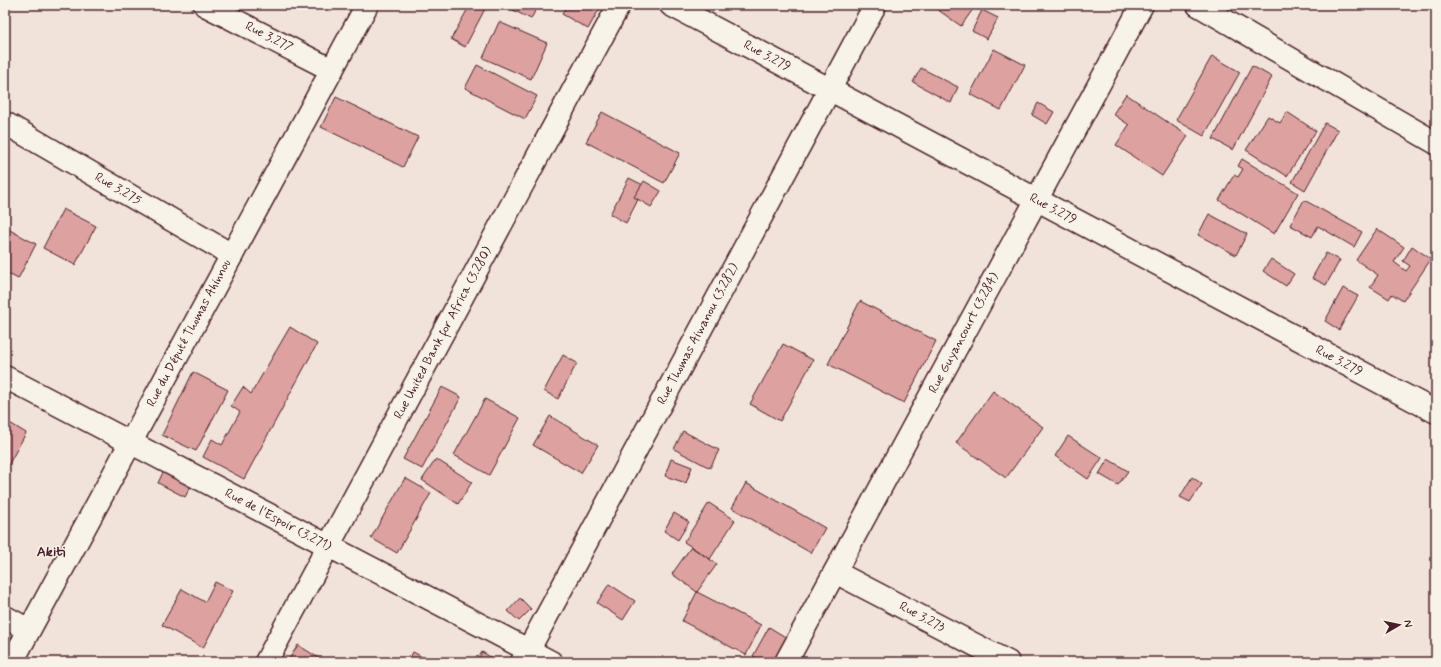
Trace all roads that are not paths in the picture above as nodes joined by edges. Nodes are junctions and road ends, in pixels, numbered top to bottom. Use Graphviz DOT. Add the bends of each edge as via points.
graph roads {
  1 [pos="205,5"];
  2 [pos="367,5"];
  3 [pos="619,5"];
  4 [pos="671,5"];
  5 [pos="875,5"];
  6 [pos="1142,5"];
  7 [pos="1198,5"];
  8 [pos="332,70"];
  9 [pos="829,89"];
  10 [pos="5,123"];
  11 [pos="1436,143"];
  12 [pos="1036,200"];
  13 [pos="232,255"];
  14 [pos="5,377"];
  15 [pos="1436,412"];
  16 [pos="131,442"];
  17 [pos="328,546"];
  18 [pos="835,572"];
  19 [pos="5,617"];
  20 [pos="29,630"];
  21 [pos="525,656"];
  22 [pos="12,662"];
  23 [pos="266,662"];
  24 [pos="551,662"];
  25 [pos="786,662"];
  26 [pos="1008,662"];
  1 -- 8 [label="street, Rue 3.277"];
  2 -- 8 [label="street, Rue du Député Thomas Ahinnou"];
  3 -- 17 [label="street, Rue United Bank for Africa (3.280)"];
  4 -- 9 [label="street, Rue 3.279"];
  5 -- 9 [label="street, Rue Thomas Aiwanou (3.282)"];
  6 -- 12 [label="street, Rue Guyancourt (3.284)"];
  7 -- 11 [label="street"];
  8 -- 13 [label="street, Rue du Député Thomas Ahinnou"];
  9 -- 12 [label="street, Rue 3.279"];
  9 -- 21 [label="street, Rue Thomas Aiwanou (3.282)"];
  10 -- 13 [label="street, Rue 3.275"];
  12 -- 15 [label="street, Rue 3.279"];
  12 -- 18 [label="street, Rue Guyancourt (3.284)"];
  13 -- 16 [label="street, Rue du Député Thomas Ahinnou"];
  14 -- 16 [label="street, Rue de l'Espoir (3.271)"];
  16 -- 17 [label="street, Rue de l'Espoir (3.271)"];
  16 -- 20 [label="street, Rue du Député Thomas Ahinnou"];
  17 -- 21 [label="street, Rue de l'Espoir (3.271)"];
  17 -- 23 [label="street, Rue United Bank for Africa (3.280)"];
  18 -- 25 [label="street, Rue Guyancourt (3.284)"];
  18 -- 26 [label="street, Rue 3.273"];
  19 -- 20 [label="street"];
  20 -- 22 [label="street, Rue du Député Thomas Ahinnou"];
  21 -- 24 [label="street, Rue de l'Espoir (3.271)"];
}
